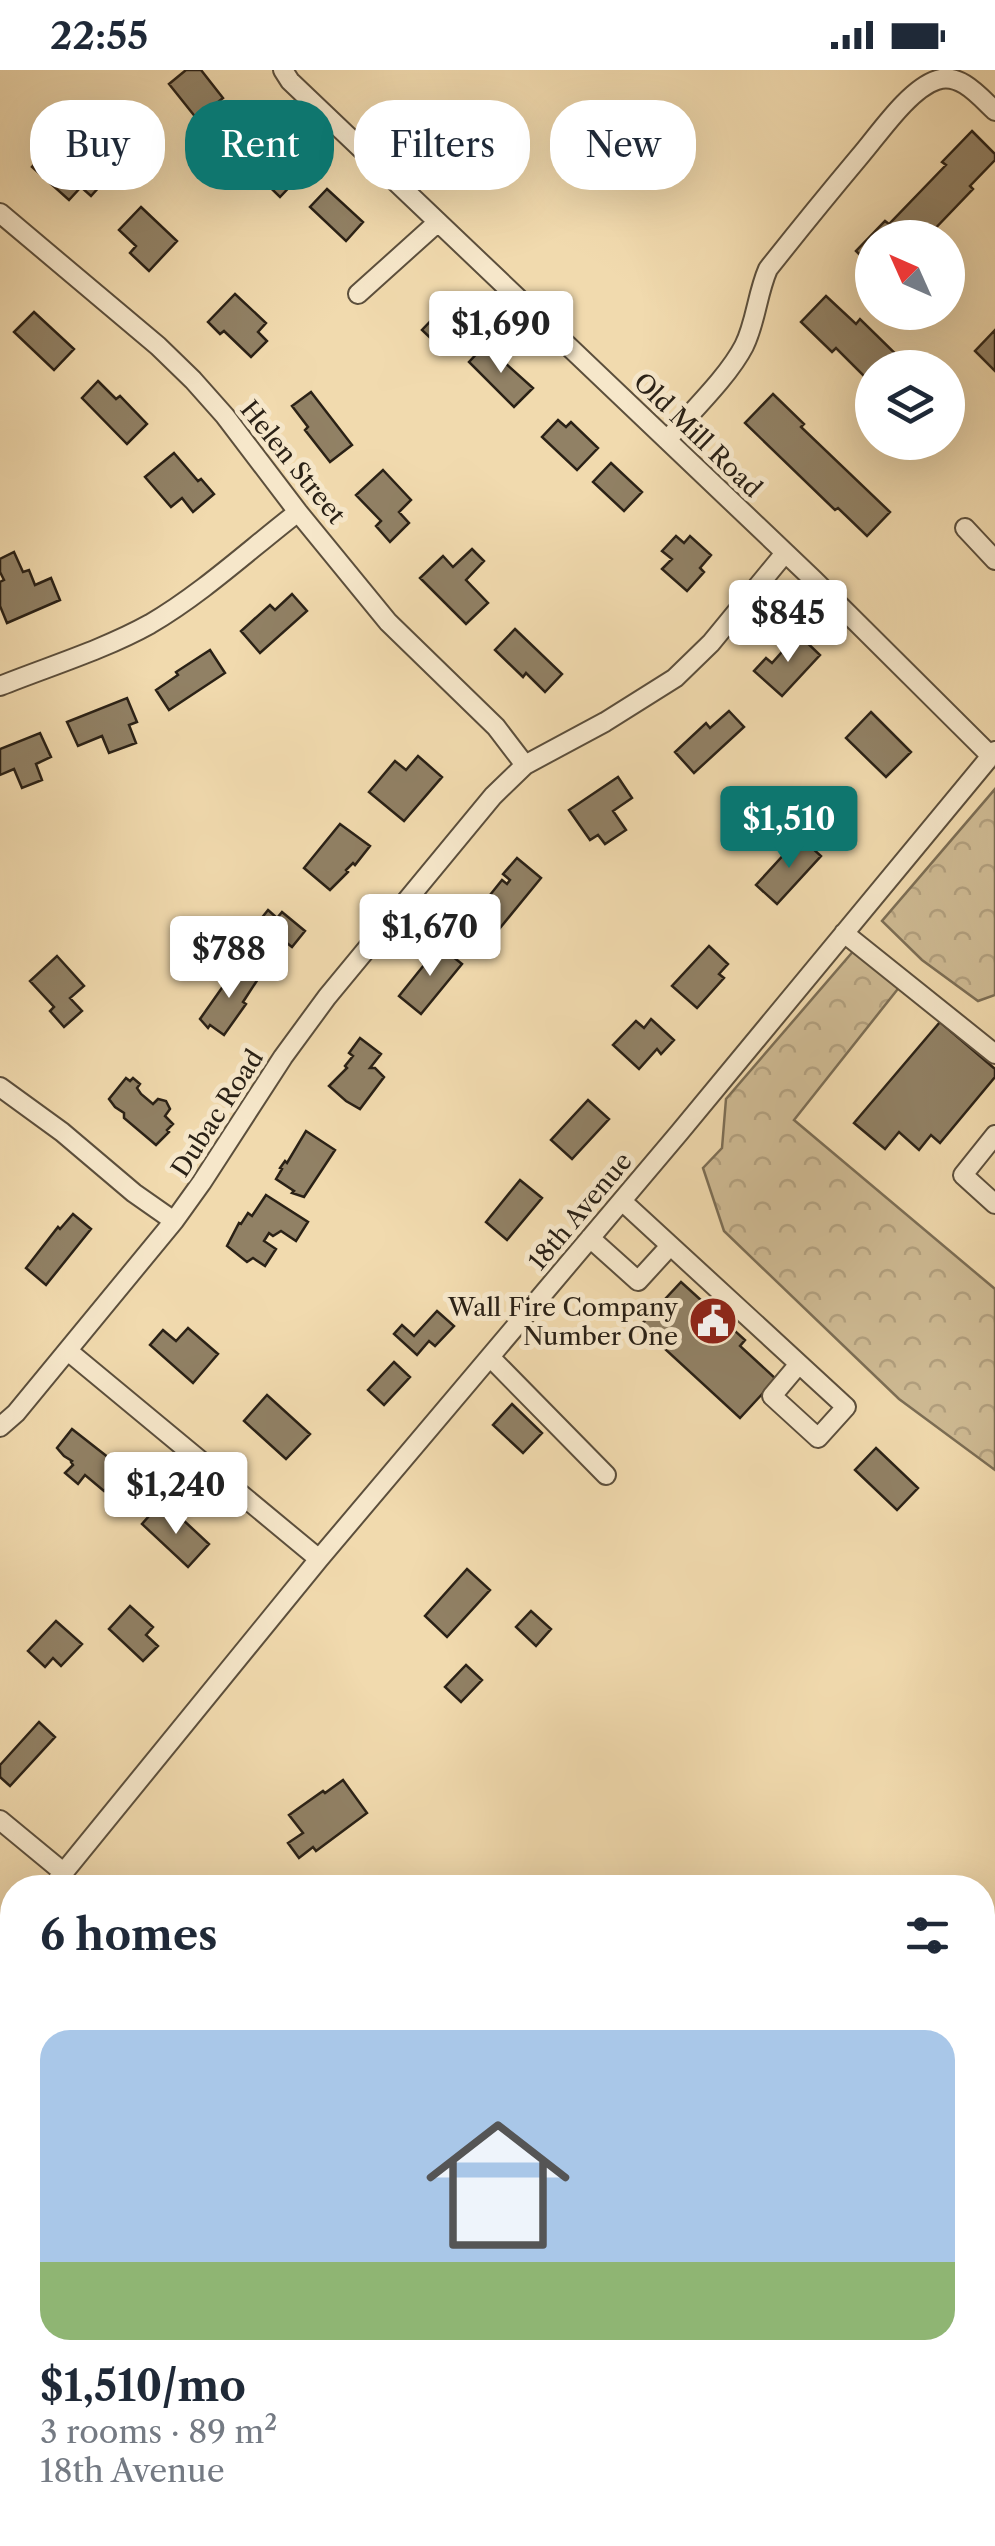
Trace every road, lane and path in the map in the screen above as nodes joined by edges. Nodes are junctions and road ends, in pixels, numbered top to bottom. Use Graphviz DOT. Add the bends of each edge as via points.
graph roads {
  1 [pos="283,70"];
  2 [pos="995,111"];
  3 [pos="0,213"];
  4 [pos="438,222"];
  5 [pos="358,294"];
  6 [pos="668,440"];
  7 [pos="298,512"];
  8 [pos="964,528"];
  9 [pos="785,552"];
  10 [pos="995,560"];
  11 [pos="0,686"];
  12 [pos="993,753"];
  13 [pos="525,765"];
  14 [pos="844,934"];
  15 [pos="995,1054"];
  16 [pos="0,1087"];
  17 [pos="995,1135"];
  18 [pos="622,1201"];
  19 [pos="995,1204"];
  20 [pos="174,1221"];
  21 [pos="590,1238"];
  22 [pos="670,1246"];
  23 [pos="68,1351"];
  24 [pos="490,1357"];
  25 [pos="799,1364"];
  26 [pos="0,1427"];
  27 [pos="606,1474"];
  28 [pos="319,1559"];
  29 [pos="0,1820"];
  30 [pos="64,1872"];
  31 [pos="61,1875"];
  1 -- 4 [label="street, Old Mill Road"];
  2 -- 6 [label="street" via="955,80 936,80 916,93 768,270 737,359"];
  3 -- 7 [label="street, Helen Street" via="192,380"];
  4 -- 5 [label="street"];
  4 -- 6 [label="street, Old Mill Road"];
  6 -- 9 [label="street, Old Mill Road"];
  7 -- 11 [label="street" via="152,622"];
  7 -- 13 [label="street, Helen Street" via="388,622 496,727"];
  8 -- 10 [label="street"];
  9 -- 12 [label="street, Old Mill Road"];
  9 -- 13 [label="street, Dubac Road" via="675,678"];
  12 -- 14 [label="street, 18th Avenue"];
  13 -- 20 [label="street, Dubac Road" via="327,997"];
  14 -- 15 [label="street"];
  14 -- 18 [label="street, 18th Avenue"];
  16 -- 20 [label="street"];
  17 -- 19 [label="street" via="962,1175"];
  18 -- 21 [label="street, 18th Avenue"];
  18 -- 22 [label="street"];
  20 -- 23 [label="street, Dubac Road"];
  21 -- 22 [label="street" via="638,1281"];
  21 -- 24 [label="street, 18th Avenue"];
  22 -- 25 [label="street"];
  23 -- 26 [label="street, Dubac Road"];
  23 -- 28 [label="street"];
  24 -- 27 [label="street"];
  24 -- 28 [label="street, 18th Avenue"];
  28 -- 30 [label="street, 18th Avenue"];
  29 -- 30 [label="street"];
  30 -- 31 [label="street, 18th Avenue"];
}
